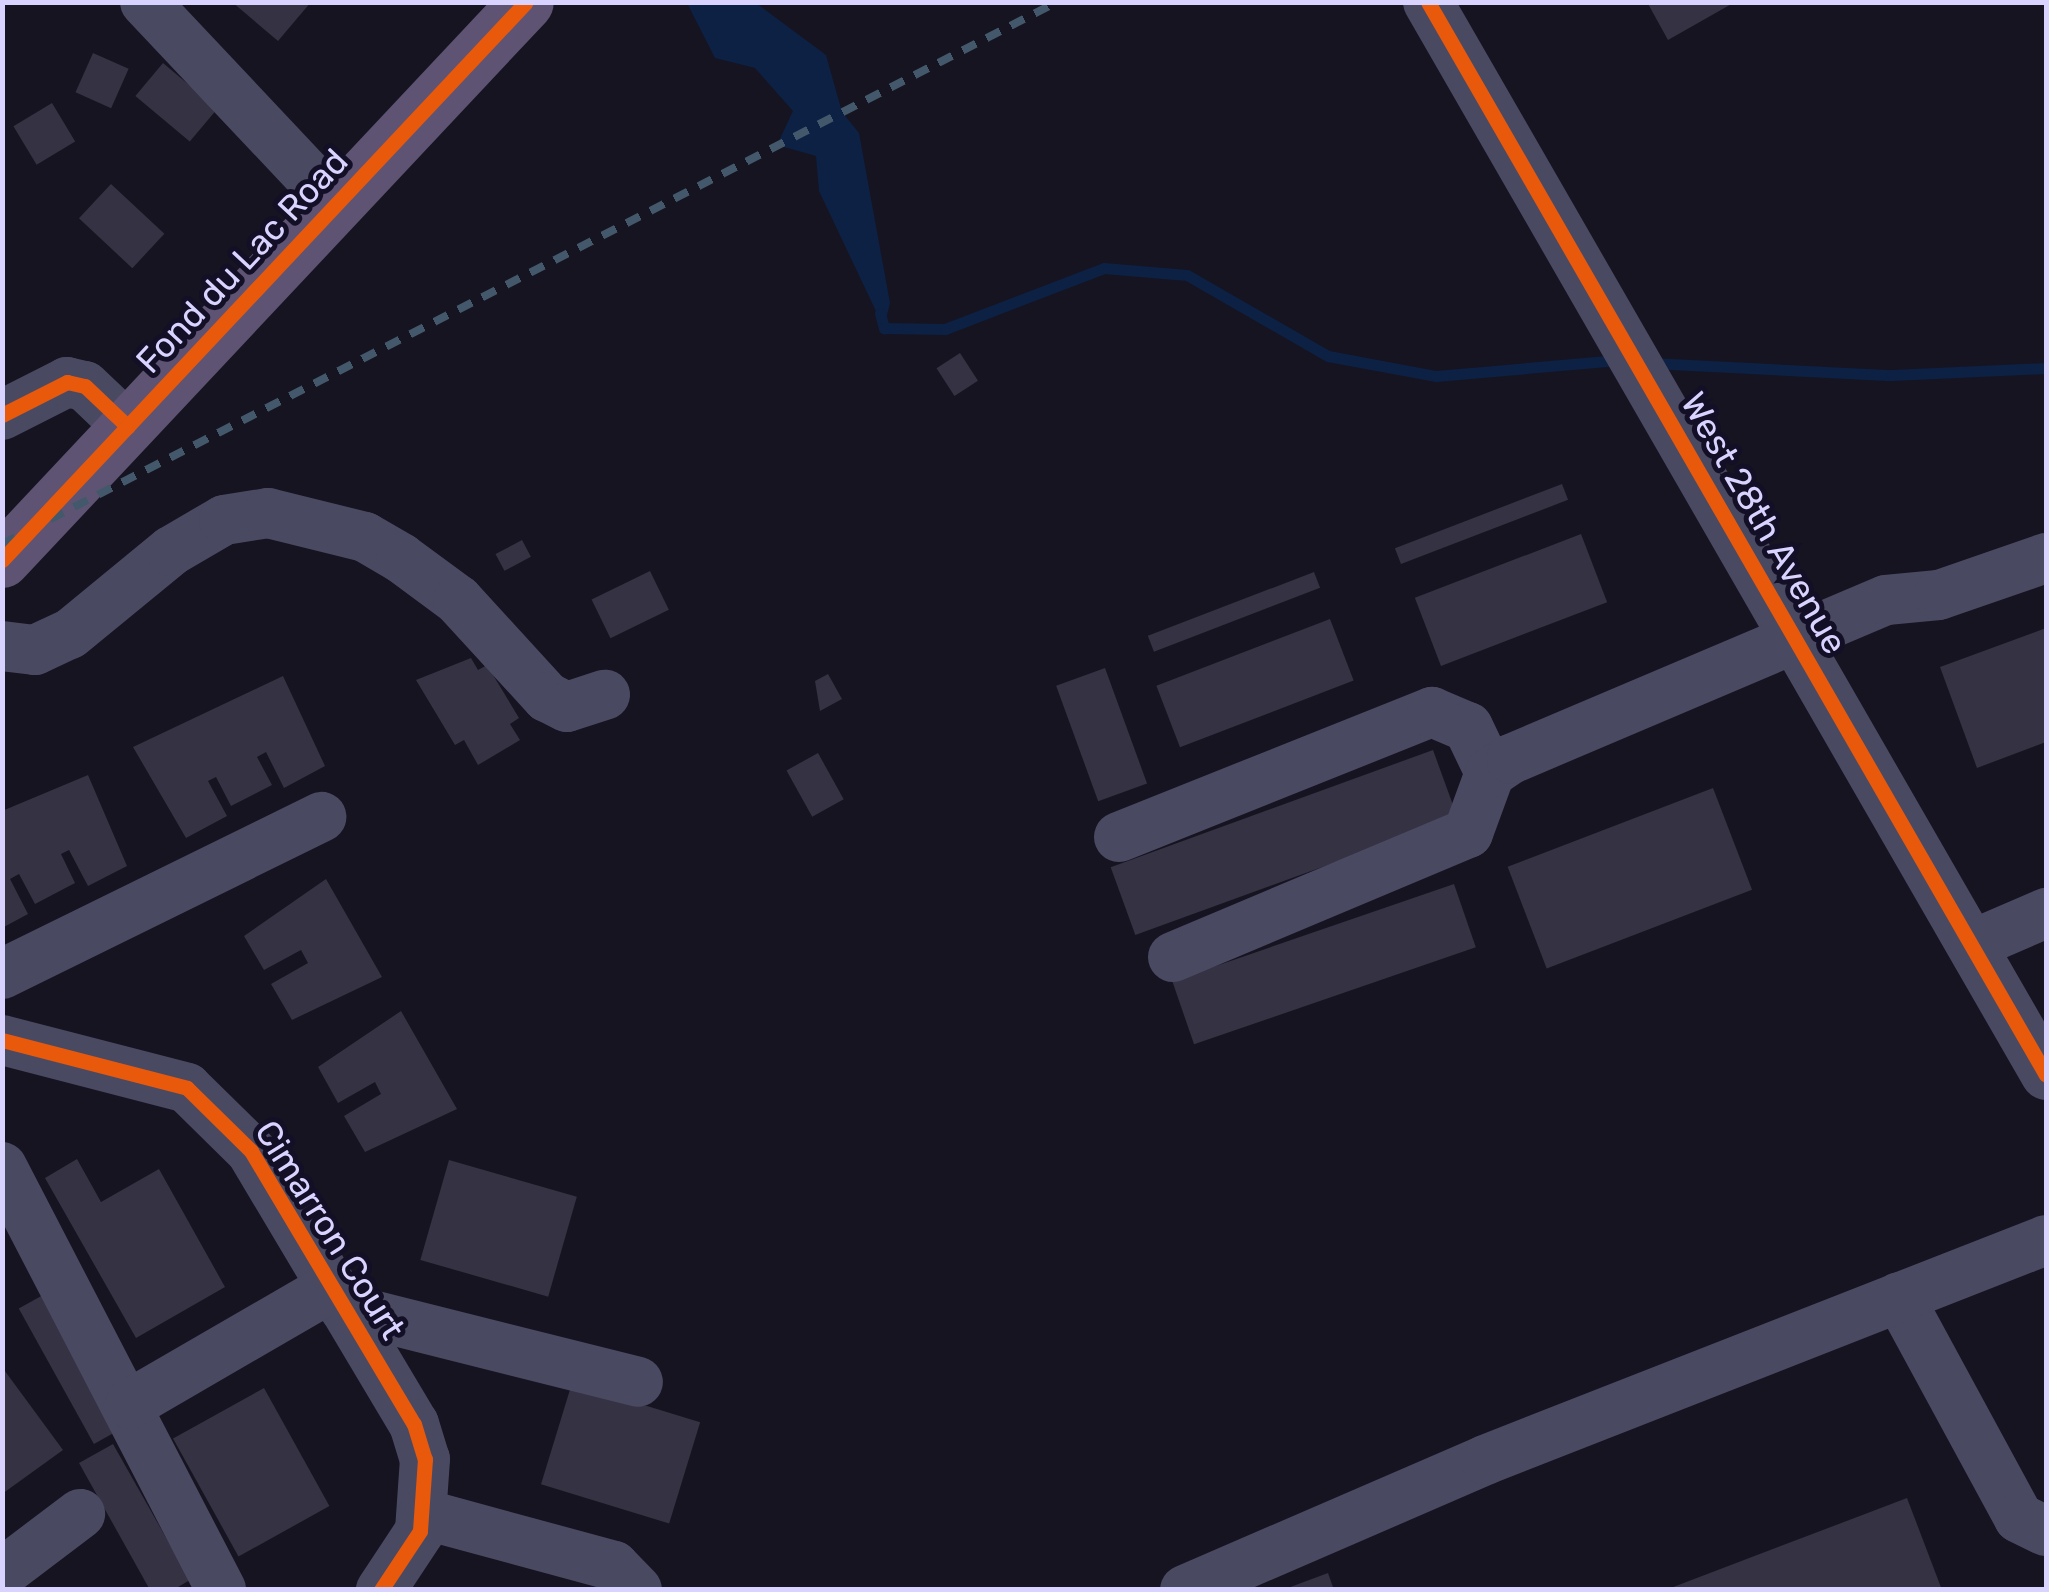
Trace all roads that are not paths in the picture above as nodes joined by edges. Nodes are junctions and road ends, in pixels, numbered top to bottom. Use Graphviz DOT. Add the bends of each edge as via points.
graph roads {
  1 [pos="145,2"];
  2 [pos="526,2"];
  3 [pos="1428,2"];
  4 [pos="336,205"];
  5 [pos="2,415"];
  6 [pos="128,426"];
  7 [pos="2046,558"];
  8 [pos="2,560"];
  9 [pos="1796,640"];
  10 [pos="2,646"];
  11 [pos="606,695"];
  12 [pos="1490,773"];
  13 [pos="322,817"];
  14 [pos="1119,837"];
  15 [pos="2046,913"];
  16 [pos="1972,945"];
  17 [pos="1173,957"];
  18 [pos="2,974"];
  19 [pos="2,1040"];
  20 [pos="2046,1074"];
  21 [pos="2,1167"];
  22 [pos="2046,1240"];
  23 [pos="1899,1297"];
  24 [pos="338,1298"];
  25 [pos="638,1382"];
  26 [pos="130,1404"];
  27 [pos="80,1514"];
  28 [pos="423,1514"];
  29 [pos="2046,1531"];
  30 [pos="2,1573"];
  31 [pos="221,1590"];
  32 [pos="380,1590"];
  33 [pos="637,1590"];
  34 [pos="1185,1590"];
  1 -- 4 [label="street"];
  2 -- 4 [label="main road, Fond du Lac Road"];
  3 -- 9 [label="street, West 28th Avenue"];
  4 -- 6 [label="main road, Fond du Lac Road"];
  5 -- 6 [label="street" via="67,382 85,386"];
  6 -- 8 [label="main road, Fond du Lac Road"];
  7 -- 9 [label="street" via="1939,595 1886,600"];
  9 -- 12 [label="street"];
  9 -- 16 [label="street, West 28th Avenue"];
  10 -- 11 [label="street" via="35,650 70,634 171,551 224,520 268,512 365,537 400,558 458,600 566,707"];
  12 -- 14 [label="street" via="1468,726 1432,712"];
  12 -- 17 [label="street" via="1468,833"];
  13 -- 18 [label="street"];
  15 -- 16 [label="street"];
  16 -- 20 [label="street, West 28th Avenue"];
  19 -- 24 [label="street, Cimarron Court" via="187,1088 251,1151"];
  21 -- 26 [label="street"];
  22 -- 23 [label="street"];
  23 -- 29 [label="street" via="2019,1518"];
  23 -- 34 [label="street"];
  24 -- 25 [label="street"];
  24 -- 26 [label="street"];
  24 -- 28 [label="street, Cimarron Court" via="414,1424 425,1459"];
  26 -- 31 [label="street"];
  27 -- 30 [label="street"];
  28 -- 32 [label="street, Cimarron Court" via="403,1564"];
  28 -- 33 [label="street" via="614,1566"];
}
